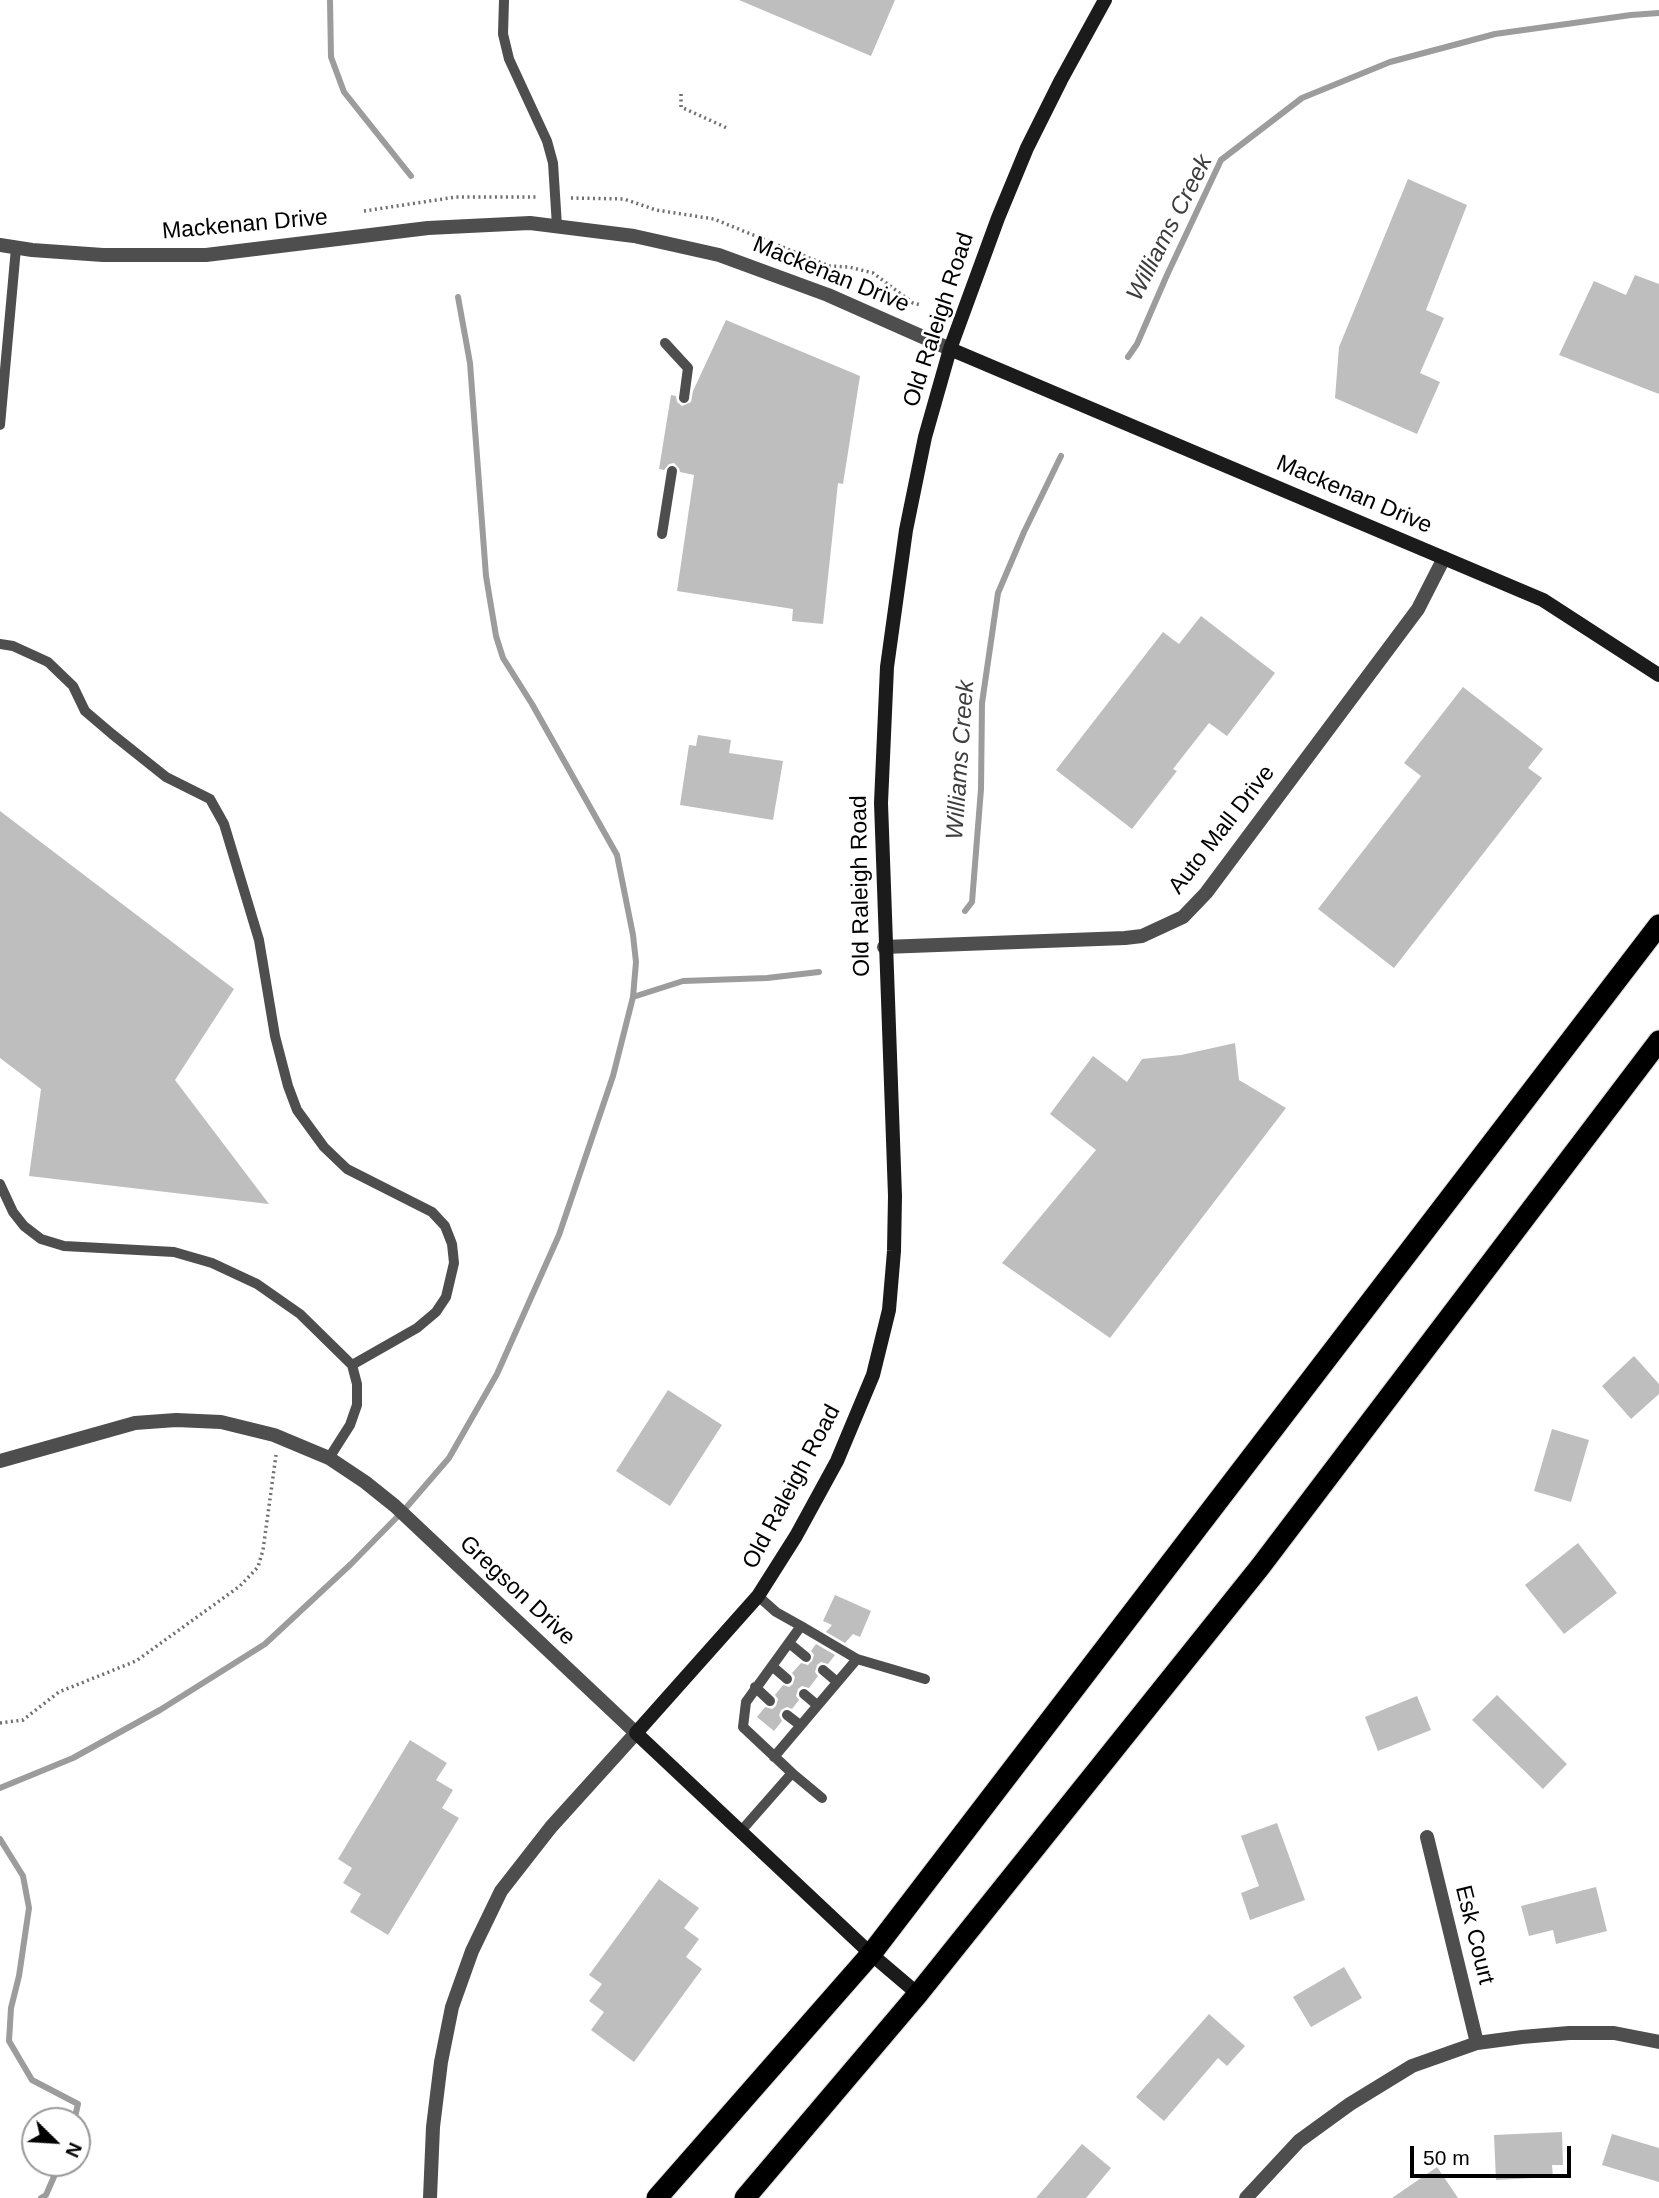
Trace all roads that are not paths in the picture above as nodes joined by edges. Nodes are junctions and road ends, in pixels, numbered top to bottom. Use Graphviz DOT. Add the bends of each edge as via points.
graph roads {
  1 [pos="504,0"];
  2 [pos="1105,0"];
  3 [pos="557,226"];
  4 [pos="0,246"];
  5 [pos="16,248"];
  6 [pos="665,343"];
  7 [pos="950,349"];
  8 [pos="684,398"];
  9 [pos="0,425"];
  10 [pos="672,471"];
  11 [pos="662,534"];
  12 [pos="1444,558"];
  13 [pos="0,644"];
  14 [pos="1659,675"];
  15 [pos="1659,925"];
  16 [pos="884,947"];
  17 [pos="1659,1041"];
  18 [pos="0,1184"];
  19 [pos="352,1365"];
  20 [pos="329,1458"];
  21 [pos="0,1461"];
  22 [pos="758,1596"];
  23 [pos="801,1626"];
  24 [pos="789,1643"];
  25 [pos="806,1657"];
  26 [pos="857,1659"];
  27 [pos="772,1666"];
  28 [pos="823,1670"];
  29 [pos="788,1679"];
  30 [pos="925,1679"];
  31 [pos="836,1681"];
  32 [pos="755,1687"];
  33 [pos="804,1694"];
  34 [pos="771,1701"];
  35 [pos="817,1705"];
  36 [pos="787,1715"];
  37 [pos="800,1725"];
  38 [pos="636,1733"];
  39 [pos="775,1757"];
  40 [pos="792,1773"];
  41 [pos="822,1798"];
  42 [pos="741,1831"];
  43 [pos="1427,1837"];
  44 [pos="871,1954"];
  45 [pos="918,1994"];
  46 [pos="1659,2042"];
  47 [pos="1477,2043"];
  48 [pos="430,2198"];
  49 [pos="657,2198"];
  50 [pos="745,2198"];
  51 [pos="1246,2198"];
  1 -- 3 [label="lane" via="503,34 509,60 553,163"];
  2 -- 7 [label="street, Old Raleigh Road" via="1027,148"];
  3 -- 5 [label="street, Mackenan Drive" via="428,228 206,255 103,255"];
  3 -- 7 [label="street, Mackenan Drive" via="634,236 719,255 828,295"];
  4 -- 5 [label="street, Mackenan Drive"];
  5 -- 9 [label="lane"];
  6 -- 8 [label="lane" via="688,368"];
  7 -- 12 [label="street, Mackenan Drive"];
  7 -- 16 [label="street, Old Raleigh Road" via="925,437 906,530 887,667 881,803"];
  10 -- 11 [label="lane"];
  12 -- 14 [label="street, Mackenan Drive" via="1543,600"];
  12 -- 16 [label="street, Auto Mall Drive" via="1418,609 1206,893 1183,917 1142,936 1125,938"];
  13 -- 19 [label="lane" via="48,662 73,686 85,711 112,734 166,777 209,799 224,824 259,940 275,1036 297,1110 347,1169 432,1212 445,1226 454,1263 441,1305 418,1328"];
  15 -- 44 [label="highway"];
  16 -- 22 [label="street, Old Raleigh Road" via="895,1196 889,1310 873,1375 837,1461"];
  17 -- 45 [label="highway" via="1260,1567"];
  18 -- 19 [label="lane" via="13,1212 41,1239 64,1246 174,1252 212,1264 257,1284 300,1314"];
  19 -- 20 [label="lane" via="357,1405"];
  20 -- 21 [label="street, Gregson Drive" via="274,1435 220,1422 176,1420 135,1423"];
  20 -- 38 [label="street, Gregson Drive" via="395,1506"];
  22 -- 23 [label="lane"];
  22 -- 38 [label="street, Old Raleigh Road"];
  23 -- 24 [label="lane"];
  23 -- 26 [label="lane"];
  24 -- 25 [label="lane"];
  24 -- 27 [label="lane"];
  26 -- 30 [label="lane"];
  26 -- 31 [label="lane"];
  27 -- 29 [label="lane"];
  27 -- 32 [label="lane"];
  28 -- 31 [label="lane"];
  31 -- 35 [label="lane"];
  32 -- 34 [label="lane"];
  32 -- 39 [label="lane" via="746,1702 743,1727"];
  33 -- 35 [label="lane"];
  35 -- 37 [label="lane"];
  36 -- 37 [label="lane"];
  37 -- 39 [label="lane"];
  38 -- 42 [label="street, Gregson Drive"];
  38 -- 48 [label="street" via="551,1827 501,1891 472,1951 441,2062"];
  39 -- 40 [label="lane"];
  40 -- 41 [label="lane"];
  40 -- 42 [label="lane"];
  42 -- 44 [label="street, Gregson Drive"];
  43 -- 47 [label="street, Esk Court"];
  44 -- 45 [label="street, Gregson Drive"];
  44 -- 49 [label="highway"];
  45 -- 50 [label="highway"];
  46 -- 47 [label="street" via="1614,2033 1569,2033"];
  47 -- 51 [label="street" via="1412,2066 1350,2104 1299,2141"];
}
